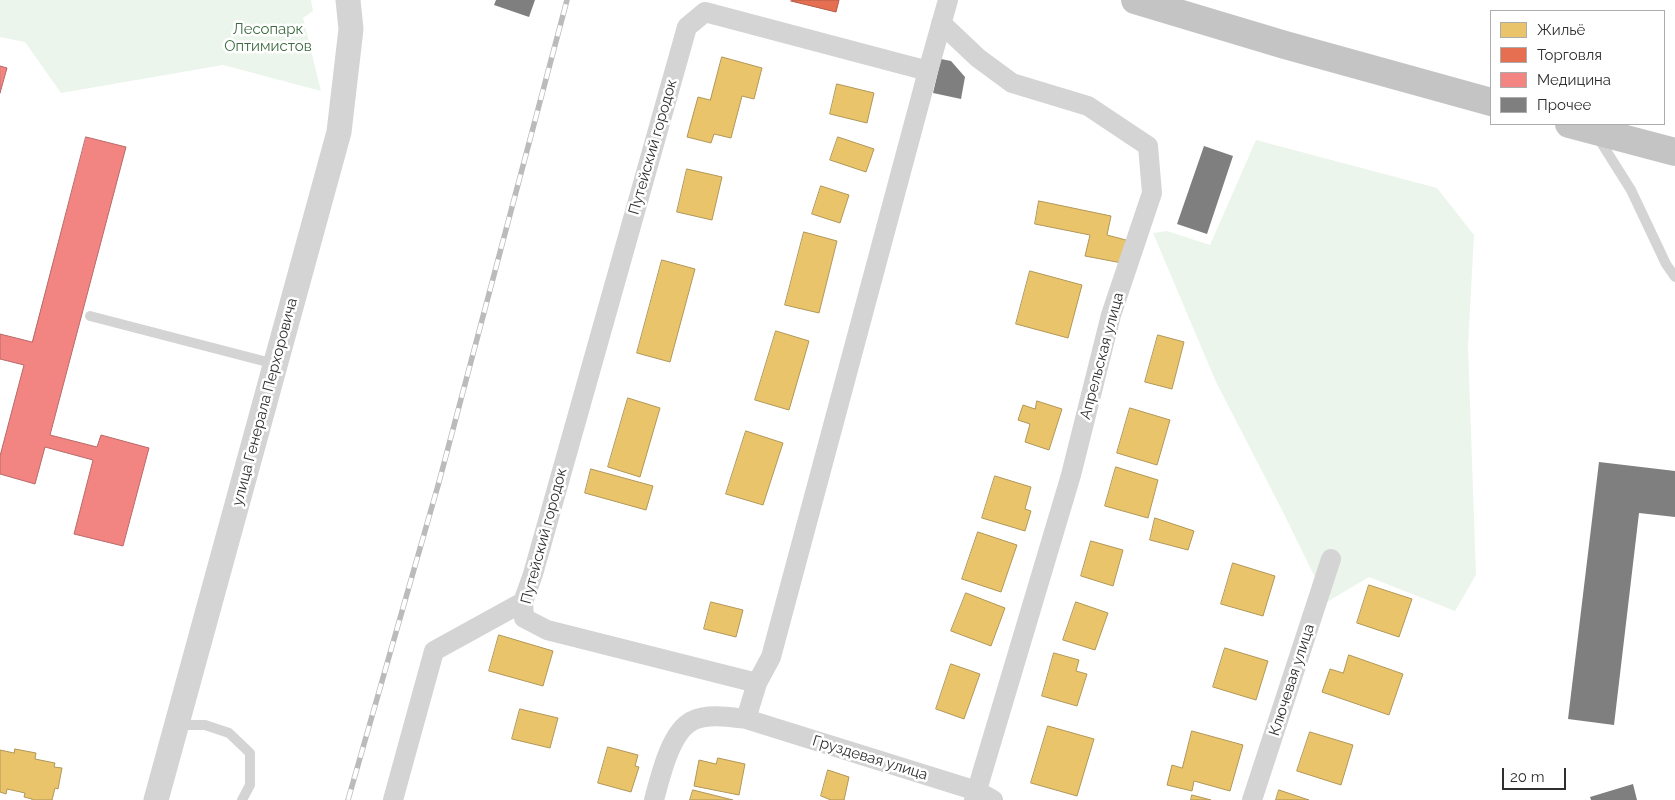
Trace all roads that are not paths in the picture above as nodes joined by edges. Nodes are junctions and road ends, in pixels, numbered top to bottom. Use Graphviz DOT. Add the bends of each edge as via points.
graph roads {
  1 [pos="348,0"];
  2 [pos="948,0"];
  3 [pos="1135,0"];
  4 [pos="942,23"];
  5 [pos="928,71"];
  6 [pos="1490,102"];
  7 [pos="1581,127"];
  8 [pos="1675,152"];
  9 [pos="1675,277"];
  10 [pos="90,316"];
  11 [pos="275,364"];
  12 [pos="1331,559"];
  13 [pos="523,602"];
  14 [pos="757,683"];
  15 [pos="746,719"];
  16 [pos="176,725"];
  17 [pos="981,797"];
  18 [pos="156,800"];
  19 [pos="242,800"];
  20 [pos="393,800"];
  21 [pos="654,800"];
  22 [pos="1252,800"];
  1 -- 11 [label="street, улица Генерала Перхоровича" via="351,30 339,132"];
  2 -- 4 [label="street"];
  3 -- 6 [label="highway"];
  4 -- 5 [label="street"];
  4 -- 17 [label="street, Апрельская улица" via="978,58 1012,83 1088,106 1148,146 1152,193 1110,315 1071,475"];
  5 -- 13 [label="street, Путейский городок" via="704,12 687,27"];
  5 -- 14 [label="street" via="771,657"];
  7 -- 8 [label="highway"];
  7 -- 9 [label="lane" via="1631,190"];
  10 -- 11 [label="lane"];
  11 -- 16 [label="street, улица Генерала Перхоровича"];
  12 -- 22 [label="street, Ключевая улица"];
  13 -- 14 [label="street, Путейский городок" via="524,618 547,630"];
  13 -- 20 [label="street" via="434,651"];
  14 -- 15 [label="street"];
  15 -- 17 [label="street, Груздевая улица"];
  15 -- 21 [label="street, Груздевая улица" via="716,716 692,721 668,751"];
  16 -- 18 [label="street, улица Генерала Перхоровича"];
  16 -- 19 [label="lane" via="205,725 228,733 250,753 250,785"];
}
